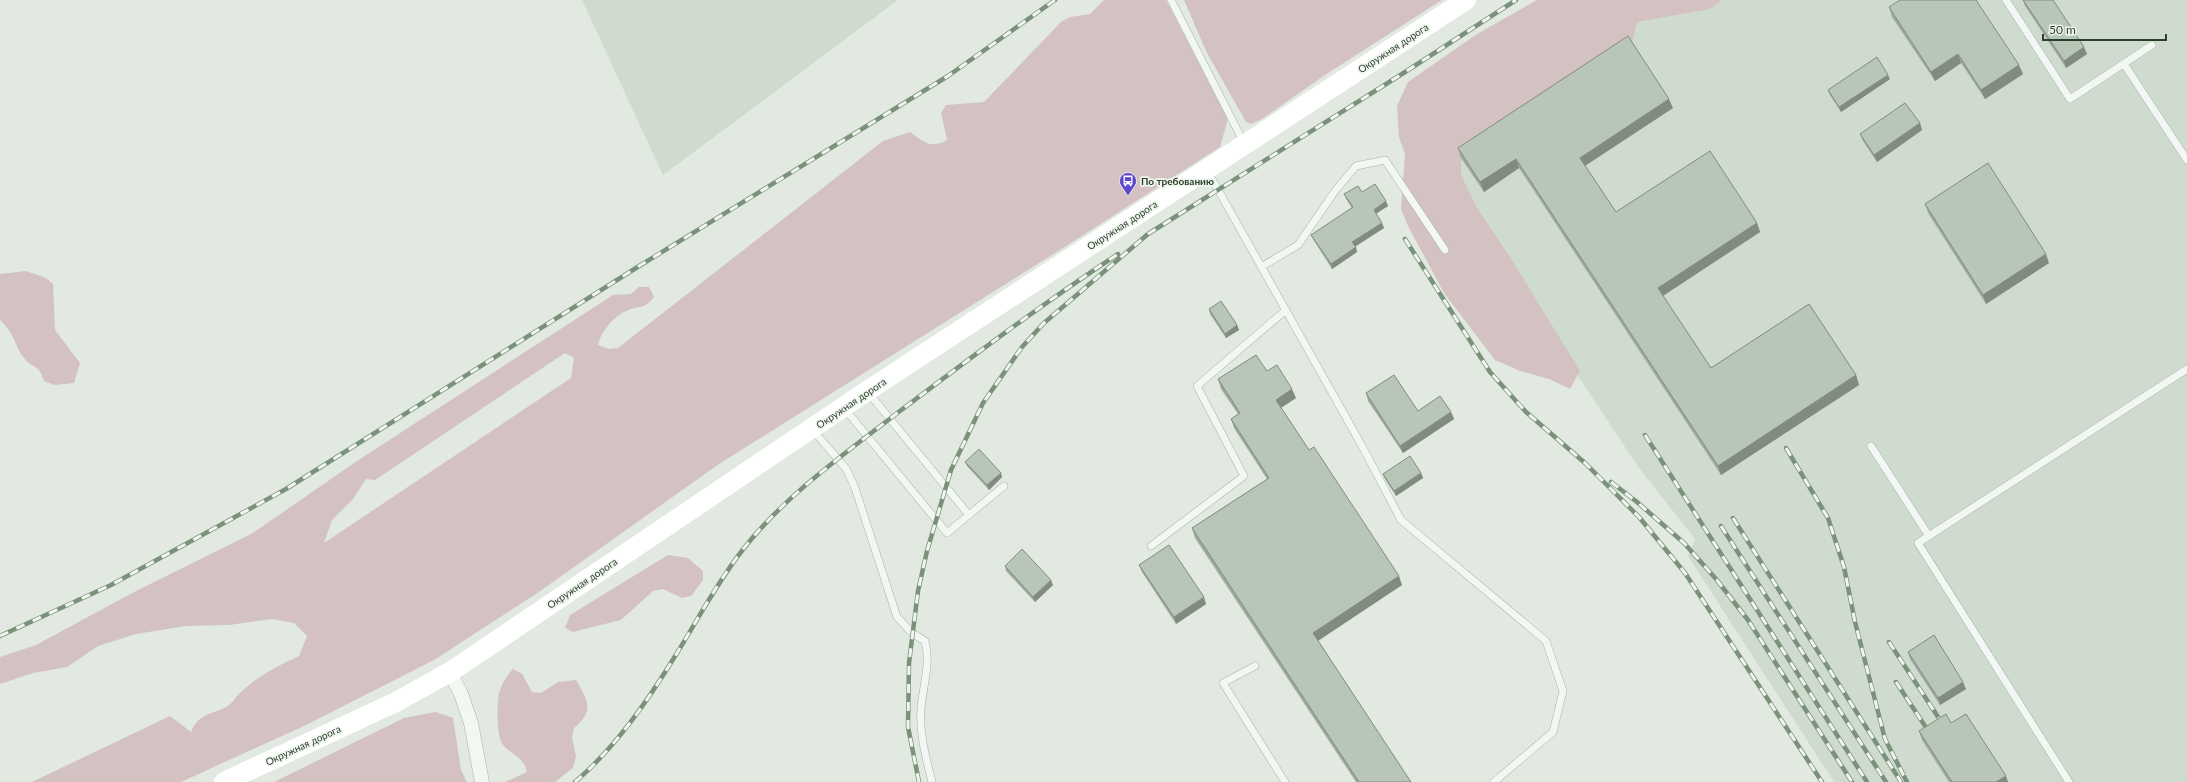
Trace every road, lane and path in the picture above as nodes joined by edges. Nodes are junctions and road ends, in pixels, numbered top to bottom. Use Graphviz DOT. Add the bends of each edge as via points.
graph roads {
  1 [pos="1171,0"];
  2 [pos="1466,0"];
  3 [pos="2006,0"];
  4 [pos="2152,45"];
  5 [pos="2124,64"];
  6 [pos="1245,145"];
  7 [pos="2187,160"];
  8 [pos="1206,170"];
  9 [pos="1445,250"];
  10 [pos="1261,267"];
  11 [pos="1286,310"];
  12 [pos="2187,369"];
  13 [pos="867,391"];
  14 [pos="844,407"];
  15 [pos="812,429"];
  16 [pos="1871,446"];
  17 [pos="1004,486"];
  18 [pos="969,515"];
  19 [pos="1929,536"];
  20 [pos="1151,546"];
  21 [pos="1255,666"];
  22 [pos="450,672"];
  23 [pos="224,782"];
  24 [pos="482,782"];
  25 [pos="932,782"];
  26 [pos="1285,782"];
  27 [pos="1494,782"];
  28 [pos="2069,782"];
  1 -- 6 [label="lane"];
  2 -- 6 [label="main road, Окружная дорога"];
  3 -- 5 [label="lane" via="2070,99"];
  4 -- 5 [label="lane"];
  5 -- 7 [label="lane"];
  6 -- 8 [label="main road, Окружная дорога"];
  8 -- 10 [label="lane"];
  8 -- 13 [label="main road, Окружная дорога"];
  9 -- 10 [label="lane" via="1385,160 1356,166 1335,191 1298,245"];
  10 -- 11 [label="lane"];
  11 -- 20 [label="lane" via="1197,386 1244,476"];
  11 -- 27 [label="lane" via="1401,520 1546,641 1562,691 1552,732"];
  12 -- 19 [label="lane"];
  13 -- 14 [label="main road, Окружная дорога"];
  13 -- 18 [label="lane"];
  14 -- 15 [label="main road, Окружная дорога"];
  14 -- 18 [label="lane" via="947,533"];
  15 -- 22 [label="main road, Окружная дорога"];
  15 -- 25 [label="lane" via="847,470 897,617 912,633 925,641 929,654 921,710 924,752"];
  16 -- 19 [label="lane"];
  17 -- 18 [label="lane"];
  19 -- 28 [label="lane" via="1918,542"];
  21 -- 26 [label="lane" via="1223,684"];
  22 -- 23 [label="main road, Окружная дорога" via="396,702"];
  22 -- 24 [label="street" via="471,723"];
}
